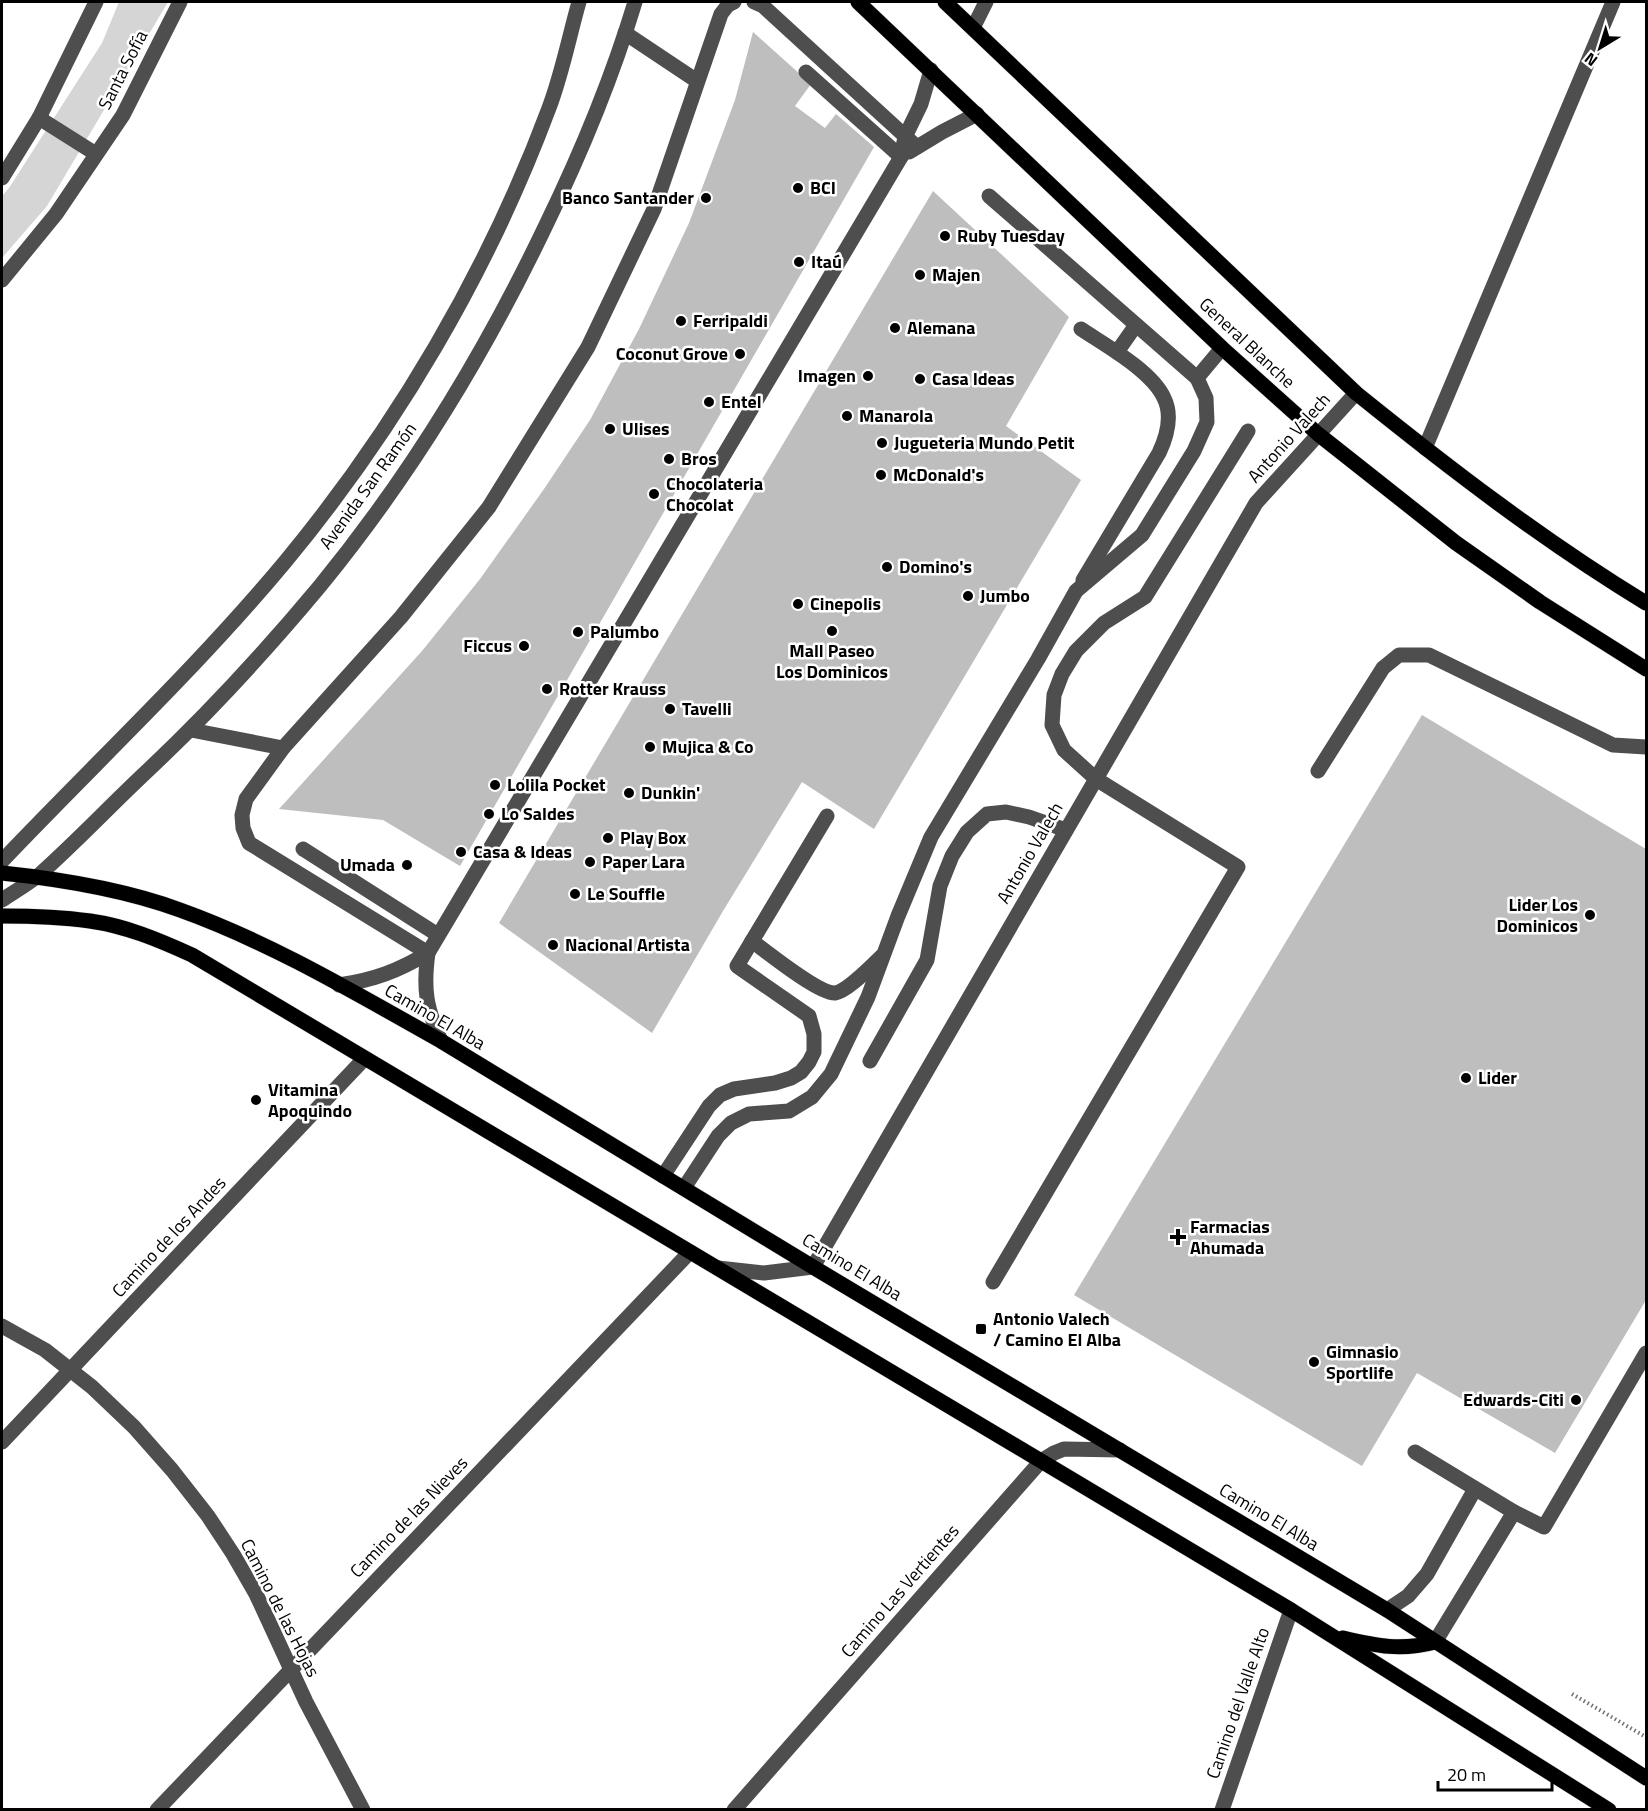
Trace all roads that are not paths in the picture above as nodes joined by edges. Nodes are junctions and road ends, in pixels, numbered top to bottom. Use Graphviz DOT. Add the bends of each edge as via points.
graph roads {
  1 [pos="96,2"];
  2 [pos="180,2"];
  3 [pos="579,2"];
  4 [pos="635,2"];
  5 [pos="734,2"];
  6 [pos="754,2"];
  7 [pos="858,2"];
  8 [pos="945,2"];
  9 [pos="986,2"];
  10 [pos="1613,2"];
  11 [pos="973,28"];
  12 [pos="626,33"];
  13 [pos="931,70"];
  14 [pos="806,72"];
  15 [pos="697,81"];
  16 [pos="977,114"];
  17 [pos="39,118"];
  18 [pos="905,137"];
  19 [pos="917,147"];
  20 [pos="96,154"];
  21 [pos="901,157"];
  22 [pos="2,178"];
  23 [pos="989,196"];
  24 [pos="2,280"];
  25 [pos="1136,325"];
  26 [pos="1081,329"];
  27 [pos="1222,348"];
  28 [pos="1116,352"];
  29 [pos="1197,378"];
  30 [pos="1356,393"];
  31 [pos="1248,431"];
  32 [pos="1318,434"];
  33 [pos="1425,448"];
  34 [pos="1076,591"];
  35 [pos="1647,603"];
  36 [pos="1038,659"];
  37 [pos="1647,669"];
  38 [pos="1062,674"];
  39 [pos="191,730"];
  40 [pos="1647,747"];
  41 [pos="283,748"];
  42 [pos="1318,771"];
  43 [pos="1096,779"];
  44 [pos="827,816"];
  45 [pos="1066,830"];
  46 [pos="303,849"];
  47 [pos="2,861"];
  48 [pos="2,873"];
  49 [pos="916,874"];
  50 [pos="37,877"];
  51 [pos="940,886"];
  52 [pos="2,900"];
  53 [pos="2,916"];
  54 [pos="438,935"];
  55 [pos="752,941"];
  56 [pos="428,953"];
  57 [pos="884,955"];
  58 [pos="339,985"];
  59 [pos="441,1041"];
  60 [pos="364,1059"];
  61 [pos="870,1061"];
  62 [pos="663,1176"];
  63 [pos="684,1188"];
  64 [pos="690,1252"];
  65 [pos="813,1267"];
  66 [pos="716,1268"];
  67 [pos="993,1282"];
  68 [pos="2,1326"];
  69 [pos="1647,1353"];
  70 [pos="70,1370"];
  71 [pos="2,1442"];
  72 [pos="1120,1450"];
  73 [pos="1415,1452"];
  74 [pos="1041,1461"];
  75 [pos="1475,1489"];
  76 [pos="1514,1512"];
  77 [pos="1291,1610"];
  78 [pos="1387,1610"];
  79 [pos="1332,1635"];
  80 [pos="1435,1642"];
  81 [pos="290,1669"];
  82 [pos="1647,1778"];
  83 [pos="157,1809"];
  84 [pos="363,1809"];
  85 [pos="734,1809"];
  86 [pos="1222,1809"];
  87 [pos="1609,1809"];
  1 -- 17 [label="street"];
  2 -- 20 [label="street, Santa Sofía" via="123,115"];
  3 -- 47 [label="street, Avenida San Ramón" via="550,106 518,183 444,331 400,403 285,562 152,709"];
  4 -- 12 [label="street, Avenida San Ramón"];
  5 -- 15 [label="street" via="721,14"];
  6 -- 18 [label="street" via="763,6"];
  7 -- 13 [label="main road, General Blanche"];
  8 -- 11 [label="main road"];
  9 -- 11 [label="street"];
  10 -- 33 [label="street"];
  11 -- 30 [label="main road"];
  12 -- 15 [label="street"];
  12 -- 39 [label="street, Avenida San Ramón" via="592,122 536,248 436,425 321,584"];
  13 -- 16 [label="main road, General Blanche"];
  13 -- 18 [label="street"];
  14 -- 21 [label="street"];
  15 -- 41 [label="street" via="654,209 588,347 489,507 401,617"];
  16 -- 19 [label="street"];
  16 -- 27 [label="main road, General Blanche"];
  17 -- 20 [label="street"];
  17 -- 22 [label="street"];
  18 -- 19 [label="street"];
  18 -- 21 [label="street"];
  19 -- 21 [label="street"];
  20 -- 24 [label="street, Santa Sofía" via="56,214"];
  21 -- 54 [label="street"];
  23 -- 25 [label="street"];
  25 -- 28 [label="street"];
  25 -- 29 [label="street"];
  26 -- 28 [label="street"];
  27 -- 29 [label="street"];
  27 -- 32 [label="main road, General Blanche"];
  28 -- 34 [label="street" via="1143,372 1164,397 1168,410 1166,438"];
  29 -- 34 [label="street" via="1206,398 1207,422 1194,452 1142,536"];
  30 -- 32 [label="street, Antonio Valech"];
  30 -- 33 [label="main road"];
  31 -- 38 [label="street" via="1145,597 1104,623 1076,651"];
  32 -- 37 [label="main road, General Blanche" via="1456,543"];
  32 -- 43 [label="street, Antonio Valech" via="1256,502"];
  33 -- 35 [label="main road" via="1566,551"];
  34 -- 36 [label="street"];
  36 -- 38 [label="street"];
  36 -- 49 [label="street" via="931,837"];
  38 -- 43 [label="street" via="1054,695 1052,725 1064,750"];
  39 -- 41 [label="street"];
  39 -- 50 [label="street, Avenida San Ramón"];
  40 -- 42 [label="street" via="1613,746 1429,655 1399,655 1383,668"];
  41 -- 56 [label="street" via="246,799 242,815 249,843"];
  43 -- 45 [label="street, Antonio Valech"];
  43 -- 67 [label="street" via="1238,867"];
  44 -- 55 [label="street"];
  45 -- 51 [label="street" via="1006,812 987,814 967,832"];
  45 -- 65 [label="street, Antonio Valech"];
  46 -- 54 [label="street"];
  48 -- 50 [label="main road, Camino El Alba"];
  49 -- 51 [label="street"];
  49 -- 57 [label="street"];
  50 -- 52 [label="street, Avenida San Ramón"];
  50 -- 58 [label="main road, Camino El Alba" via="179,909 252,940"];
  51 -- 61 [label="street" via="927,960"];
  53 -- 60 [label="main road" via="91,921 158,939 192,955"];
  54 -- 56 [label="street"];
  55 -- 57 [label="street" via="813,985 836,993"];
  55 -- 62 [label="street" via="737,966 809,1016 814,1052 801,1072 791,1078 720,1095"];
  56 -- 58 [label="street" via="388,974"];
  56 -- 59 [label="street" via="426,997"];
  57 -- 63 [label="street" via="831,1074 812,1096 789,1111 749,1114 731,1123"];
  58 -- 59 [label="main road, Camino El Alba"];
  59 -- 62 [label="main road, Camino El Alba"];
  60 -- 64 [label="main road"];
  60 -- 70 [label="street, Camino de los Andes"];
  62 -- 63 [label="main road, Camino El Alba"];
  63 -- 65 [label="main road, Camino El Alba"];
  64 -- 66 [label="main road"];
  64 -- 81 [label="street, Camino de las Nieves"];
  65 -- 66 [label="street" via="764,1273"];
  65 -- 72 [label="main road, Camino El Alba"];
  66 -- 74 [label="main road"];
  68 -- 70 [label="street, Camino de las Hojas" via="45,1350"];
  69 -- 76 [label="street" via="1544,1527"];
  70 -- 71 [label="street, Camino de los Andes"];
  70 -- 81 [label="street, Camino de las Hojas" via="134,1427 208,1516 256,1594"];
  72 -- 74 [label="street, Camino Las Vertientes" via="1064,1449"];
  72 -- 78 [label="main road, Camino El Alba"];
  73 -- 75 [label="street"];
  74 -- 77 [label="main road"];
  74 -- 85 [label="street, Camino Las Vertientes"];
  75 -- 76 [label="street"];
  75 -- 78 [label="street" via="1427,1574 1408,1596"];
  76 -- 80 [label="street"];
  77 -- 79 [label="main road"];
  77 -- 86 [label="street, Camino del Valle Alto"];
  78 -- 80 [label="main road, Camino El Alba"];
  79 -- 80 [label="main road" via="1394,1648"];
  79 -- 87 [label="main road"];
  80 -- 82 [label="main road, Camino El Alba"];
  81 -- 83 [label="street, Camino de las Nieves"];
  81 -- 84 [label="street, Camino de las Hojas"];
}
